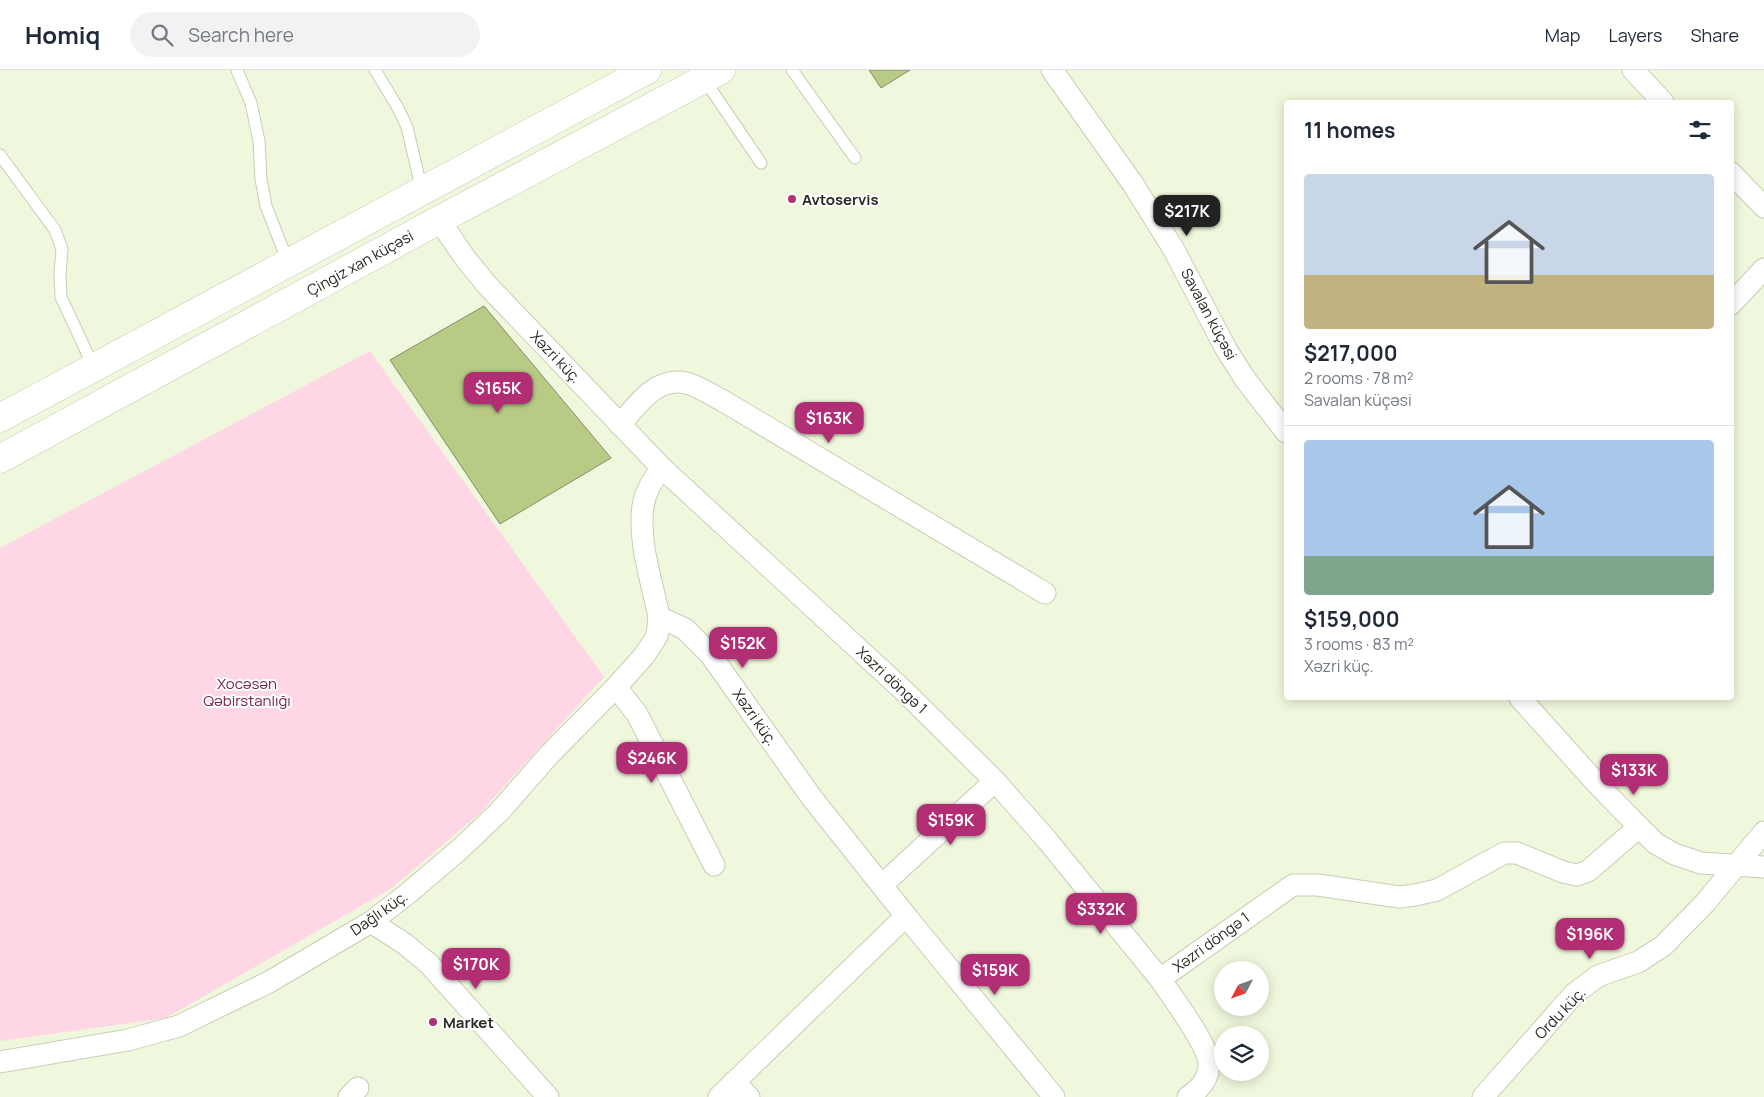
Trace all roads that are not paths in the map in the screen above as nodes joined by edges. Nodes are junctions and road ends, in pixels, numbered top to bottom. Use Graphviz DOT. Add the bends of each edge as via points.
graph roads {
  1 [pos="236,70"];
  2 [pos="375,70"];
  3 [pos="647,70"];
  4 [pos="792,70"];
  5 [pos="1052,70"];
  6 [pos="1640,73"];
  7 [pos="712,75"];
  8 [pos="1661,100"];
  9 [pos="0,155"];
  10 [pos="855,158"];
  11 [pos="761,163"];
  12 [pos="1734,176"];
  13 [pos="422,191"];
  14 [pos="1764,207"];
  15 [pos="439,220"];
  16 [pos="288,262"];
  17 [pos="1764,269"];
  18 [pos="1734,301"];
  19 [pos="94,368"];
  20 [pos="0,418"];
  21 [pos="620,425"];
  22 [pos="1284,429"];
  23 [pos="0,459"];
  24 [pos="662,468"];
  25 [pos="1045,593"];
  26 [pos="659,617"];
  27 [pos="616,687"];
  28 [pos="1522,700"];
  29 [pos="995,781"];
  30 [pos="1639,827"];
  31 [pos="1764,832"];
  32 [pos="714,865"];
  33 [pos="1736,865"];
  34 [pos="1764,867"];
  35 [pos="882,885"];
  36 [pos="906,916"];
  37 [pos="371,922"];
  38 [pos="1160,979"];
  39 [pos="0,1062"];
  40 [pos="734,1082"];
  41 [pos="548,1097"];
  42 [pos="719,1097"];
  43 [pos="749,1097"];
  44 [pos="1054,1097"];
  45 [pos="1188,1097"];
  46 [pos="1483,1097"];
  1 -- 16 [label="lane" via="251,104 259,141 266,206"];
  2 -- 13 [label="lane" via="407,127"];
  3 -- 13 [label="main road"];
  4 -- 10 [label="lane"];
  5 -- 22 [label="street, Savalan küçəsi" via="1133,184 1174,250 1226,349"];
  6 -- 8 [label="street"];
  7 -- 11 [label="lane"];
  7 -- 15 [label="main road, Çingiz xan küçəsi"];
  9 -- 19 [label="lane" via="55,230 62,249 61,297"];
  12 -- 14 [label="street"];
  13 -- 16 [label="main road"];
  15 -- 21 [label="street, Xəzri küç." via="487,285"];
  15 -- 23 [label="main road, Çingiz xan küçəsi"];
  16 -- 19 [label="main road"];
  17 -- 18 [label="street"];
  19 -- 20 [label="main road"];
  21 -- 24 [label="street, Xəzri küç."];
  21 -- 25 [label="street" via="649,392 666,383 686,383 725,402"];
  24 -- 26 [label="street" via="651,482 643,505 644,545"];
  24 -- 29 [label="street, Xəzri döngə 1" via="903,690"];
  26 -- 27 [label="street, Dağlı küç." via="657,636"];
  26 -- 35 [label="street, Xəzri küç." via="685,629 710,654 812,798"];
  27 -- 32 [label="street" via="637,714"];
  27 -- 37 [label="street, Dağlı küç." via="466,844"];
  28 -- 30 [label="street"];
  29 -- 35 [label="street"];
  29 -- 38 [label="street, Xəzri döngə 1"];
  30 -- 33 [label="street" via="1655,843 1674,854 1701,863"];
  30 -- 38 [label="street, Xəzri döngə 1" via="1588,871 1576,874 1517,853 1504,854 1436,890 1414,896 1292,885"];
  31 -- 33 [label="street, Ordu küç."];
  33 -- 34 [label="street"];
  33 -- 46 [label="street, Ordu küç." via="1706,903 1663,946 1638,962 1598,976 1574,994"];
  35 -- 36 [label="street, Xəzri küç."];
  36 -- 40 [label="street"];
  36 -- 44 [label="street, Xəzri küç."];
  37 -- 39 [label="street, Dağlı küç." via="269,982 179,1026 128,1040"];
  37 -- 41 [label="street" via="428,964"];
  38 -- 45 [label="street" via="1205,1048 1209,1065 1206,1079"];
  40 -- 42 [label="street"];
  40 -- 43 [label="street"];
}
